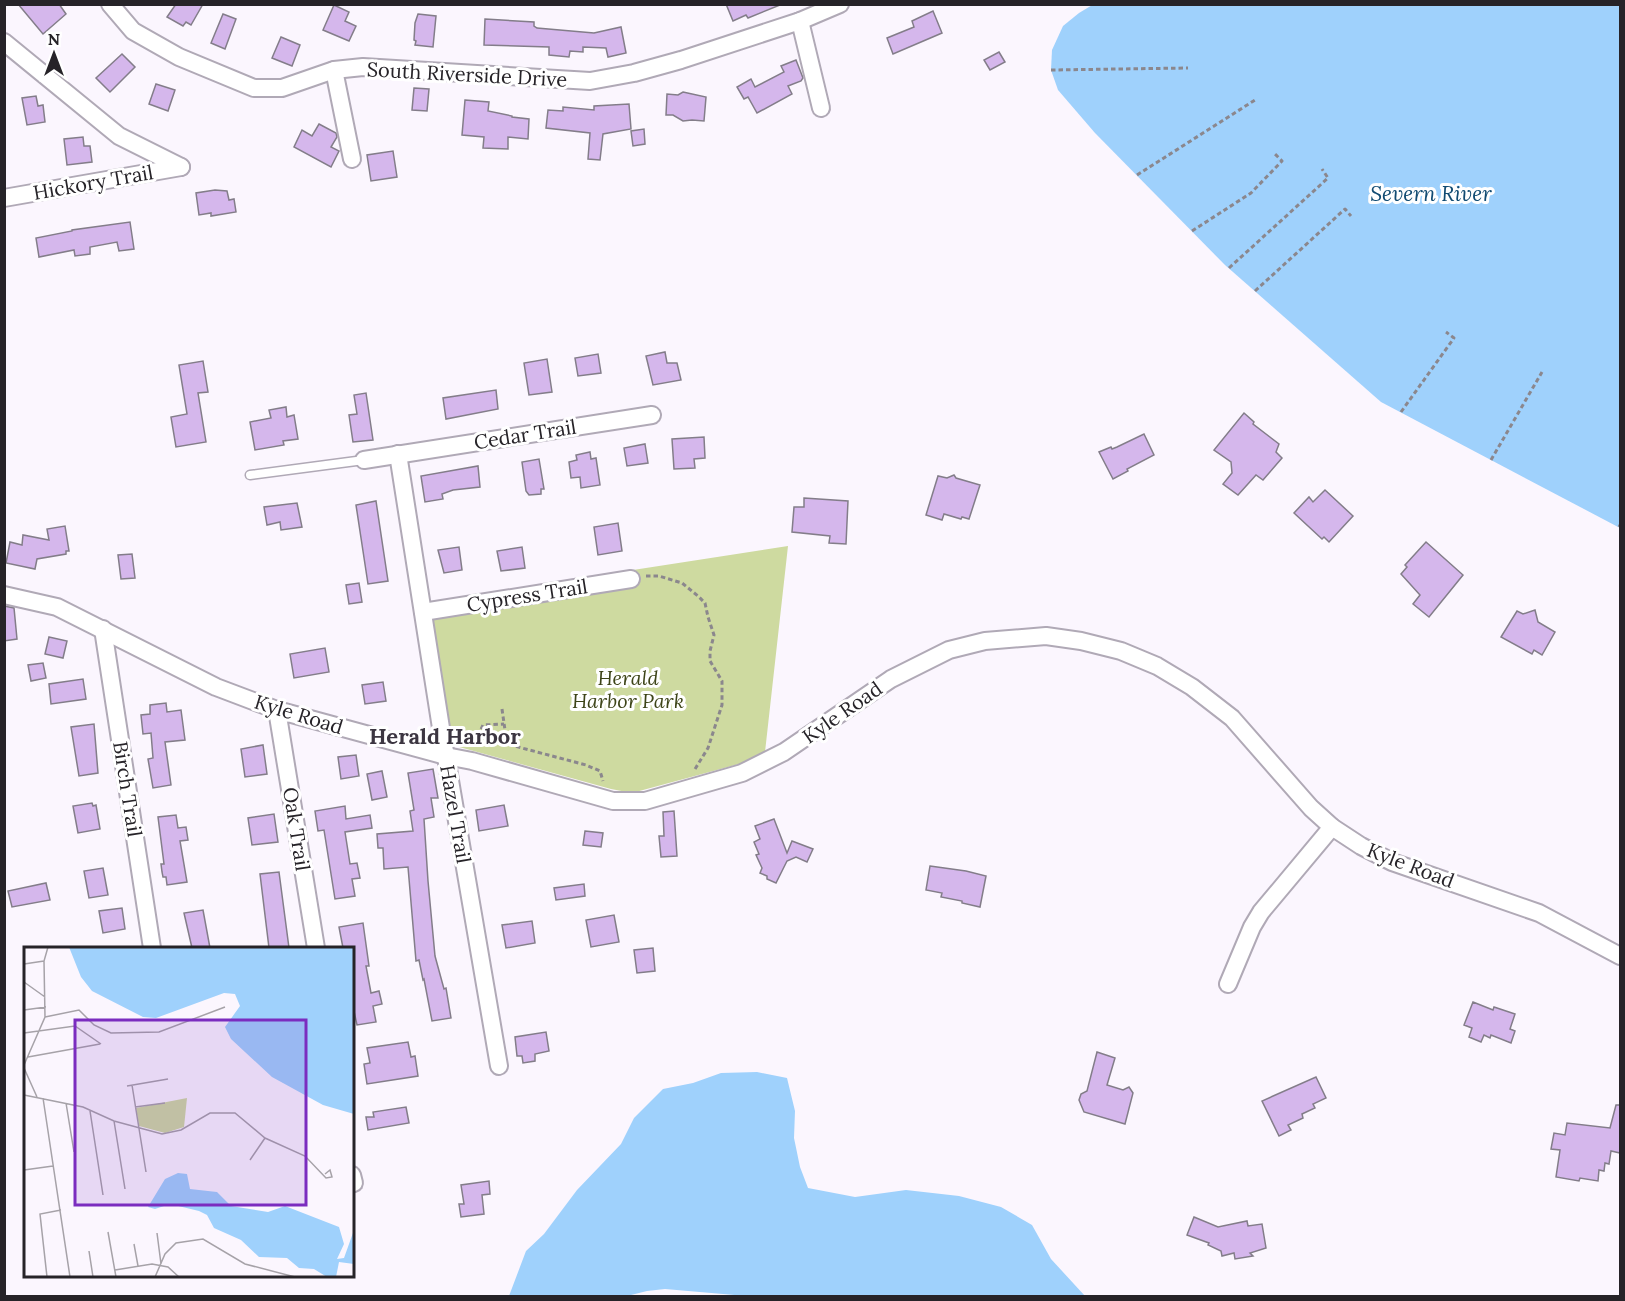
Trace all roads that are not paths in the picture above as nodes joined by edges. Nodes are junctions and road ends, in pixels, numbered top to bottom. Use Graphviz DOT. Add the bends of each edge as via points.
graph roads {
  1 [pos="110,4"];
  2 [pos="840,4"];
  3 [pos="800,21"];
  4 [pos="4,42"];
  5 [pos="334,70"];
  6 [pos="821,108"];
  7 [pos="352,159"];
  8 [pos="4,198"];
  9 [pos="652,415"];
  10 [pos="399,454"];
  11 [pos="364,460"];
  12 [pos="250,475"];
  13 [pos="631,579"];
  14 [pos="4,595"];
  15 [pos="423,612"];
  16 [pos="103,629"];
  17 [pos="277,710"];
  18 [pos="446,756"];
  19 [pos="1332,827"];
  20 [pos="152,947"];
  21 [pos="316,947"];
  22 [pos="1620,956"];
  23 [pos="1228,984"];
  24 [pos="499,1066"];
  1 -- 5 [label="street, South Riverside Drive" via="133,31 179,57 254,88 282,88"];
  2 -- 3 [label="street, South Riverside Drive"];
  3 -- 5 [label="street, South Riverside Drive" via="681,60 590,81 363,67"];
  3 -- 6 [label="street"];
  4 -- 8 [label="street, Hickory Trail" via="119,136 181,167"];
  5 -- 7 [label="street"];
  9 -- 10 [label="street, Cedar Trail"];
  10 -- 11 [label="street, Cedar Trail"];
  10 -- 15 [label="street, Hazel Trail"];
  11 -- 12 [label="lane"];
  13 -- 15 [label="street, Cypress Trail"];
  14 -- 16 [label="street, Kyle Road" via="57,607"];
  15 -- 18 [label="street, Hazel Trail"];
  16 -- 17 [label="street, Kyle Road" via="216,687"];
  16 -- 20 [label="street, Birch Trail"];
  17 -- 18 [label="street, Kyle Road"];
  17 -- 21 [label="street, Oak Trail"];
  18 -- 19 [label="street, Kyle Road" via="613,801 645,801 742,773 784,752 891,679 950,650 985,641 1046,636 1121,651 1192,687 1232,718"];
  18 -- 24 [label="street, Hazel Trail"];
  19 -- 22 [label="street, Kyle Road" via="1392,862 1539,913"];
  19 -- 23 [label="street" via="1261,912"];
}
